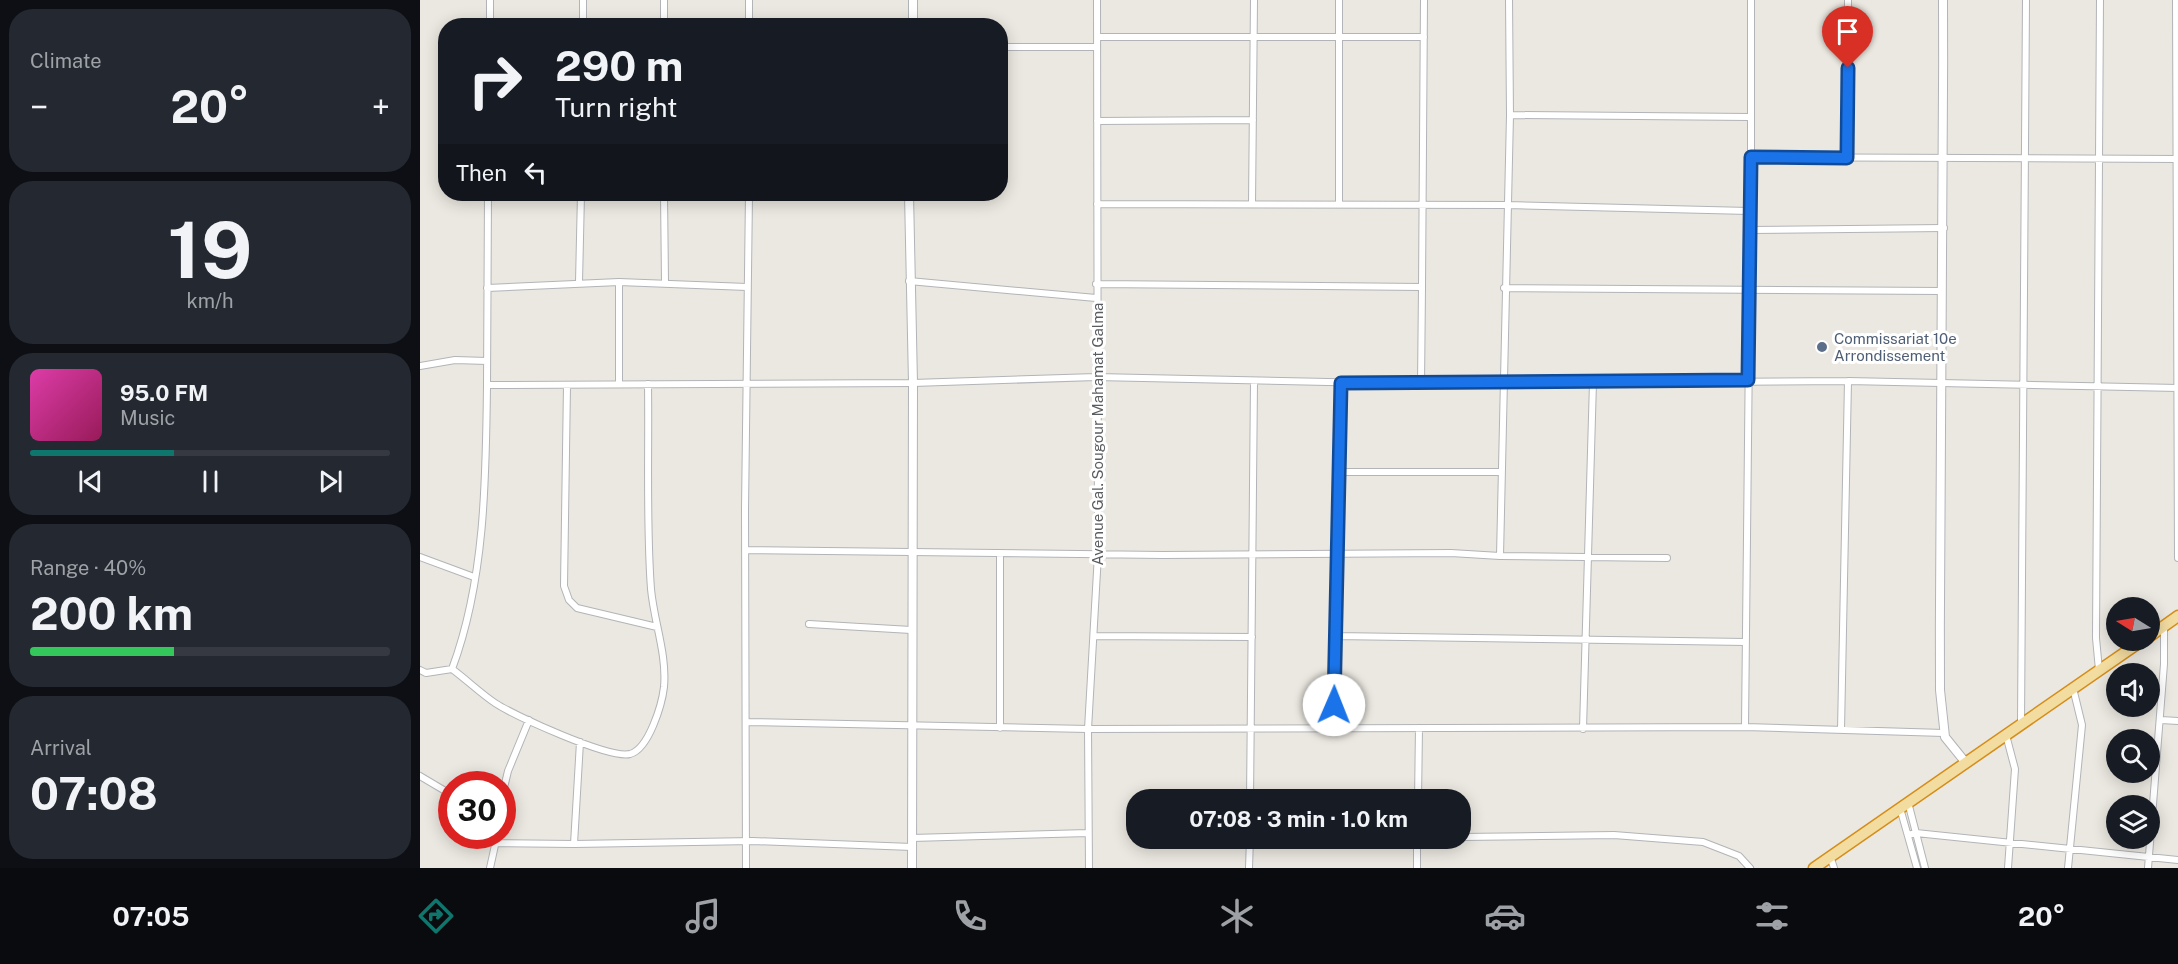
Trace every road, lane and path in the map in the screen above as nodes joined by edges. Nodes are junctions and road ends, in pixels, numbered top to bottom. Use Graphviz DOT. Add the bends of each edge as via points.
graph roads {
  1 [pos="490,0"];
  2 [pos="584,0"];
  3 [pos="664,0"];
  4 [pos="749,0"];
  5 [pos="913,0"];
  6 [pos="1096,0"];
  7 [pos="1254,0"];
  8 [pos="1339,0"];
  9 [pos="1424,0"];
  10 [pos="1509,0"];
  11 [pos="1751,0"];
  12 [pos="1848,0"];
  13 [pos="1943,0"];
  14 [pos="2026,0"];
  15 [pos="2100,0"];
  16 [pos="2176,0"];
  17 [pos="490,18"];
  18 [pos="583,18"];
  19 [pos="664,18"];
  20 [pos="749,18"];
  21 [pos="913,18"];
  22 [pos="1097,37"];
  23 [pos="1254,37"];
  24 [pos="1339,37"];
  25 [pos="1424,37"];
  26 [pos="1008,46"];
  27 [pos="1097,46"];
  28 [pos="1510,115"];
  29 [pos="1750,117"];
  30 [pos="1253,120"];
  31 [pos="1097,121"];
  32 [pos="1751,157"];
  33 [pos="1847,158"];
  34 [pos="2100,158"];
  35 [pos="1944,159"];
  36 [pos="2026,159"];
  37 [pos="2176,159"];
  38 [pos="488,201"];
  39 [pos="581,201"];
  40 [pos="664,201"];
  41 [pos="749,201"];
  42 [pos="909,201"];
  43 [pos="1097,204"];
  44 [pos="1252,204"];
  45 [pos="1339,204"];
  46 [pos="1508,205"];
  47 [pos="1423,206"];
  48 [pos="1749,212"];
  49 [pos="1944,228"];
  50 [pos="1749,230"];
  51 [pos="909,281"];
  52 [pos="579,282"];
  53 [pos="619,282"];
  54 [pos="665,282"];
  55 [pos="1096,284"];
  56 [pos="747,286"];
  57 [pos="1422,287"];
  58 [pos="487,288"];
  59 [pos="1504,288"];
  60 [pos="1749,290"];
  61 [pos="1942,291"];
  62 [pos="1096,298"];
  63 [pos="487,361"];
  64 [pos="420,366"];
  65 [pos="1096,377"];
  66 [pos="1748,380"];
  67 [pos="1503,381"];
  68 [pos="1848,381"];
  69 [pos="1254,382"];
  70 [pos="1593,382"];
  71 [pos="912,383"];
  72 [pos="1341,383"];
  73 [pos="619,384"];
  74 [pos="648,384"];
  75 [pos="747,384"];
  76 [pos="1421,384"];
  77 [pos="1939,384"];
  78 [pos="487,385"];
  79 [pos="567,385"];
  80 [pos="2024,385"];
  81 [pos="2098,387"];
  82 [pos="2177,388"];
  83 [pos="1338,472"];
  84 [pos="1501,472"];
  85 [pos="745,550"];
  86 [pos="911,552"];
  87 [pos="1000,553"];
  88 [pos="1098,554"];
  89 [pos="1253,554"];
  90 [pos="1336,554"];
  91 [pos="1500,556"];
  92 [pos="420,557"];
  93 [pos="1588,558"];
  94 [pos="1667,558"];
  95 [pos="2178,558"];
  96 [pos="474,577"];
  97 [pos="2178,616"];
  98 [pos="809,624"];
  99 [pos="2164,626"];
  100 [pos="657,627"];
  101 [pos="2160,629"];
  102 [pos="912,630"];
  103 [pos="1094,636"];
  104 [pos="1335,636"];
  105 [pos="1252,638"];
  106 [pos="1586,641"];
  107 [pos="1746,642"];
  108 [pos="2127,651"];
  109 [pos="452,669"];
  110 [pos="420,670"];
  111 [pos="2099,671"];
  112 [pos="2073,688"];
  113 [pos="529,720"];
  114 [pos="2160,720"];
  115 [pos="2178,721"];
  116 [pos="746,722"];
  117 [pos="2021,725"];
  118 [pos="912,726"];
  119 [pos="1745,727"];
  120 [pos="1000,728"];
  121 [pos="1252,728"];
  122 [pos="1333,728"];
  123 [pos="1419,728"];
  124 [pos="1088,729"];
  125 [pos="1583,729"];
  126 [pos="1841,730"];
  127 [pos="1944,733"];
  128 [pos="2005,735"];
  129 [pos="580,742"];
  130 [pos="1966,763"];
  131 [pos="508,771"];
  132 [pos="420,776"];
  133 [pos="438,787"];
  134 [pos="1250,789"];
  135 [pos="1418,789"];
  136 [pos="1904,805"];
  137 [pos="1088,833"];
  138 [pos="1916,833"];
  139 [pos="1908,835"];
  140 [pos="1471,837"];
  141 [pos="516,840"];
  142 [pos="746,842"];
  143 [pos="912,842"];
  144 [pos="574,844"];
  145 [pos="2010,845"];
  146 [pos="494,849"];
  147 [pos="1250,849"];
  148 [pos="1417,849"];
  149 [pos="2070,850"];
  150 [pos="1830,856"];
  151 [pos="2149,857"];
  152 [pos="2178,860"];
  153 [pos="490,868"];
  154 [pos="746,868"];
  155 [pos="912,868"];
  156 [pos="1089,868"];
  157 [pos="1249,868"];
  158 [pos="1417,868"];
  159 [pos="1750,868"];
  160 [pos="1814,868"];
  161 [pos="1834,868"];
  162 [pos="1917,868"];
  163 [pos="1925,868"];
  164 [pos="2008,868"];
  165 [pos="2068,868"];
  166 [pos="2148,868"];
  1 -- 17 [label="street"];
  2 -- 18 [label="street"];
  3 -- 19 [label="street"];
  4 -- 20 [label="street"];
  5 -- 21 [label="main road"];
  6 -- 22 [label="street, Avenue Gal. Sougour Mahamat Galma"];
  7 -- 23 [label="street"];
  8 -- 24 [label="street"];
  9 -- 25 [label="street"];
  10 -- 28 [label="street"];
  11 -- 29 [label="street"];
  12 -- 33 [label="street"];
  13 -- 35 [label="street"];
  14 -- 36 [label="street"];
  15 -- 34 [label="street"];
  16 -- 37 [label="street"];
  22 -- 23 [label="street"];
  22 -- 27 [label="street, Avenue Gal. Sougour Mahamat Galma"];
  23 -- 24 [label="street"];
  23 -- 30 [label="street"];
  24 -- 25 [label="street"];
  24 -- 45 [label="street"];
  25 -- 47 [label="street"];
  26 -- 27 [label="street"];
  27 -- 31 [label="street, Avenue Gal. Sougour Mahamat Galma"];
  28 -- 29 [label="street"];
  28 -- 46 [label="street"];
  29 -- 32 [label="street"];
  30 -- 31 [label="street"];
  30 -- 44 [label="street"];
  31 -- 43 [label="street, Avenue Gal. Sougour Mahamat Galma"];
  32 -- 33 [label="street"];
  32 -- 48 [label="street"];
  33 -- 35 [label="street"];
  34 -- 36 [label="street"];
  34 -- 37 [label="street"];
  34 -- 81 [label="street"];
  35 -- 36 [label="street"];
  35 -- 49 [label="street"];
  36 -- 80 [label="street"];
  37 -- 82 [label="street"];
  38 -- 58 [label="street"];
  39 -- 52 [label="street"];
  40 -- 54 [label="street"];
  41 -- 56 [label="street"];
  42 -- 51 [label="main road"];
  43 -- 44 [label="street"];
  43 -- 55 [label="street, Avenue Gal. Sougour Mahamat Galma"];
  44 -- 45 [label="street"];
  45 -- 47 [label="street"];
  46 -- 47 [label="street"];
  46 -- 48 [label="street"];
  46 -- 59 [label="street"];
  47 -- 57 [label="street"];
  48 -- 50 [label="street"];
  49 -- 50 [label="street"];
  49 -- 61 [label="street"];
  50 -- 60 [label="street"];
  51 -- 62 [label="street"];
  51 -- 71 [label="main road"];
  52 -- 53 [label="street"];
  52 -- 58 [label="street"];
  53 -- 54 [label="street"];
  53 -- 73 [label="street"];
  54 -- 56 [label="street"];
  55 -- 57 [label="street"];
  55 -- 62 [label="street, Avenue Gal. Sougour Mahamat Galma"];
  56 -- 75 [label="street"];
  57 -- 76 [label="street"];
  58 -- 63 [label="street"];
  59 -- 60 [label="street"];
  59 -- 67 [label="street"];
  60 -- 61 [label="street"];
  60 -- 66 [label="street"];
  61 -- 77 [label="street"];
  62 -- 65 [label="street, Avenue Gal. Sougour Mahamat Galma"];
  63 -- 64 [label="street" via="455,360"];
  63 -- 78 [label="street"];
  65 -- 69 [label="street"];
  65 -- 71 [label="street"];
  65 -- 88 [label="street, Avenue Gal. Sougour Mahamat Galma"];
  66 -- 68 [label="street"];
  66 -- 70 [label="street"];
  66 -- 107 [label="street"];
  67 -- 70 [label="street"];
  67 -- 76 [label="street"];
  67 -- 84 [label="street"];
  68 -- 77 [label="street"];
  68 -- 126 [label="street"];
  69 -- 72 [label="street"];
  69 -- 89 [label="street"];
  70 -- 93 [label="street"];
  71 -- 75 [label="street"];
  71 -- 86 [label="main road"];
  72 -- 76 [label="street"];
  72 -- 83 [label="street"];
  73 -- 74 [label="street"];
  73 -- 79 [label="street"];
  74 -- 75 [label="street"];
  74 -- 100 [label="street" via="651,587"];
  75 -- 85 [label="street"];
  77 -- 80 [label="street"];
  77 -- 127 [label="street" via="1940,690"];
  78 -- 79 [label="street"];
  78 -- 96 [label="street" via="486,476"];
  79 -- 100 [label="street" via="564,586 569,600 577,608"];
  80 -- 81 [label="street"];
  80 -- 117 [label="street"];
  81 -- 82 [label="street"];
  81 -- 111 [label="street"];
  82 -- 95 [label="street"];
  83 -- 84 [label="street"];
  83 -- 90 [label="street"];
  84 -- 91 [label="street"];
  85 -- 86 [label="street"];
  85 -- 116 [label="street"];
  86 -- 87 [label="street"];
  86 -- 102 [label="main road"];
  87 -- 88 [label="street"];
  87 -- 120 [label="street"];
  88 -- 89 [label="street"];
  88 -- 103 [label="street, Avenue Gal. Sougour Mahamat Galma"];
  89 -- 90 [label="street"];
  89 -- 105 [label="street"];
  90 -- 91 [label="street"];
  90 -- 104 [label="street"];
  91 -- 93 [label="street"];
  92 -- 96 [label="street"];
  93 -- 94 [label="street"];
  93 -- 106 [label="street"];
  96 -- 109 [label="street" via="462,641"];
  97 -- 99 [label="highway"];
  98 -- 102 [label="street"];
  99 -- 101 [label="highway"];
  99 -- 114 [label="street"];
  100 -- 129 [label="street" via="664,687 662,705 650,733 630,754"];
  102 -- 118 [label="main road"];
  103 -- 105 [label="street"];
  103 -- 124 [label="street, Avenue Gal. Sougour Mahamat Galma"];
  104 -- 106 [label="street"];
  104 -- 122 [label="street"];
  105 -- 121 [label="street"];
  106 -- 107 [label="street"];
  106 -- 125 [label="street"];
  107 -- 119 [label="street"];
  108 -- 111 [label="highway"];
  109 -- 110 [label="street" via="426,673"];
  109 -- 113 [label="street" via="494,702"];
  111 -- 112 [label="highway"];
  112 -- 117 [label="highway"];
  112 -- 149 [label="street" via="2082,725"];
  113 -- 129 [label="street"];
  113 -- 131 [label="street"];
  114 -- 115 [label="street"];
  114 -- 151 [label="street"];
  116 -- 118 [label="street"];
  116 -- 142 [label="street"];
  117 -- 128 [label="highway"];
  118 -- 120 [label="street"];
  118 -- 143 [label="main road"];
  119 -- 125 [label="street"];
  119 -- 126 [label="street"];
  120 -- 124 [label="street"];
  121 -- 122 [label="street"];
  121 -- 124 [label="street"];
  121 -- 134 [label="street"];
  122 -- 123 [label="street"];
  123 -- 125 [label="street"];
  123 -- 135 [label="street"];
  124 -- 137 [label="street, Avenue Gal. Sougour Mahamat Galma"];
  126 -- 127 [label="street"];
  127 -- 130 [label="street"];
  128 -- 130 [label="highway"];
  128 -- 145 [label="street" via="2015,769"];
  129 -- 144 [label="street"];
  130 -- 136 [label="highway"];
  132 -- 133 [label="street"];
  136 -- 138 [label="street"];
  136 -- 139 [label="street"];
  136 -- 150 [label="highway"];
  137 -- 143 [label="street"];
  137 -- 156 [label="street, Avenue Gal. Sougour Mahamat Galma"];
  138 -- 139 [label="street"];
  138 -- 145 [label="street"];
  138 -- 163 [label="street"];
  139 -- 162 [label="street"];
  140 -- 159 [label="street" via="1614,836 1703,842 1740,856"];
  141 -- 144 [label="street"];
  142 -- 143 [label="street"];
  142 -- 144 [label="street"];
  142 -- 154 [label="street"];
  143 -- 155 [label="main road"];
  145 -- 149 [label="street"];
  145 -- 164 [label="street"];
  146 -- 153 [label="street"];
  147 -- 157 [label="street"];
  148 -- 158 [label="street"];
  149 -- 151 [label="street"];
  149 -- 165 [label="street"];
  150 -- 160 [label="highway"];
  150 -- 161 [label="street"];
  151 -- 152 [label="street"];
  151 -- 166 [label="street"];
}
